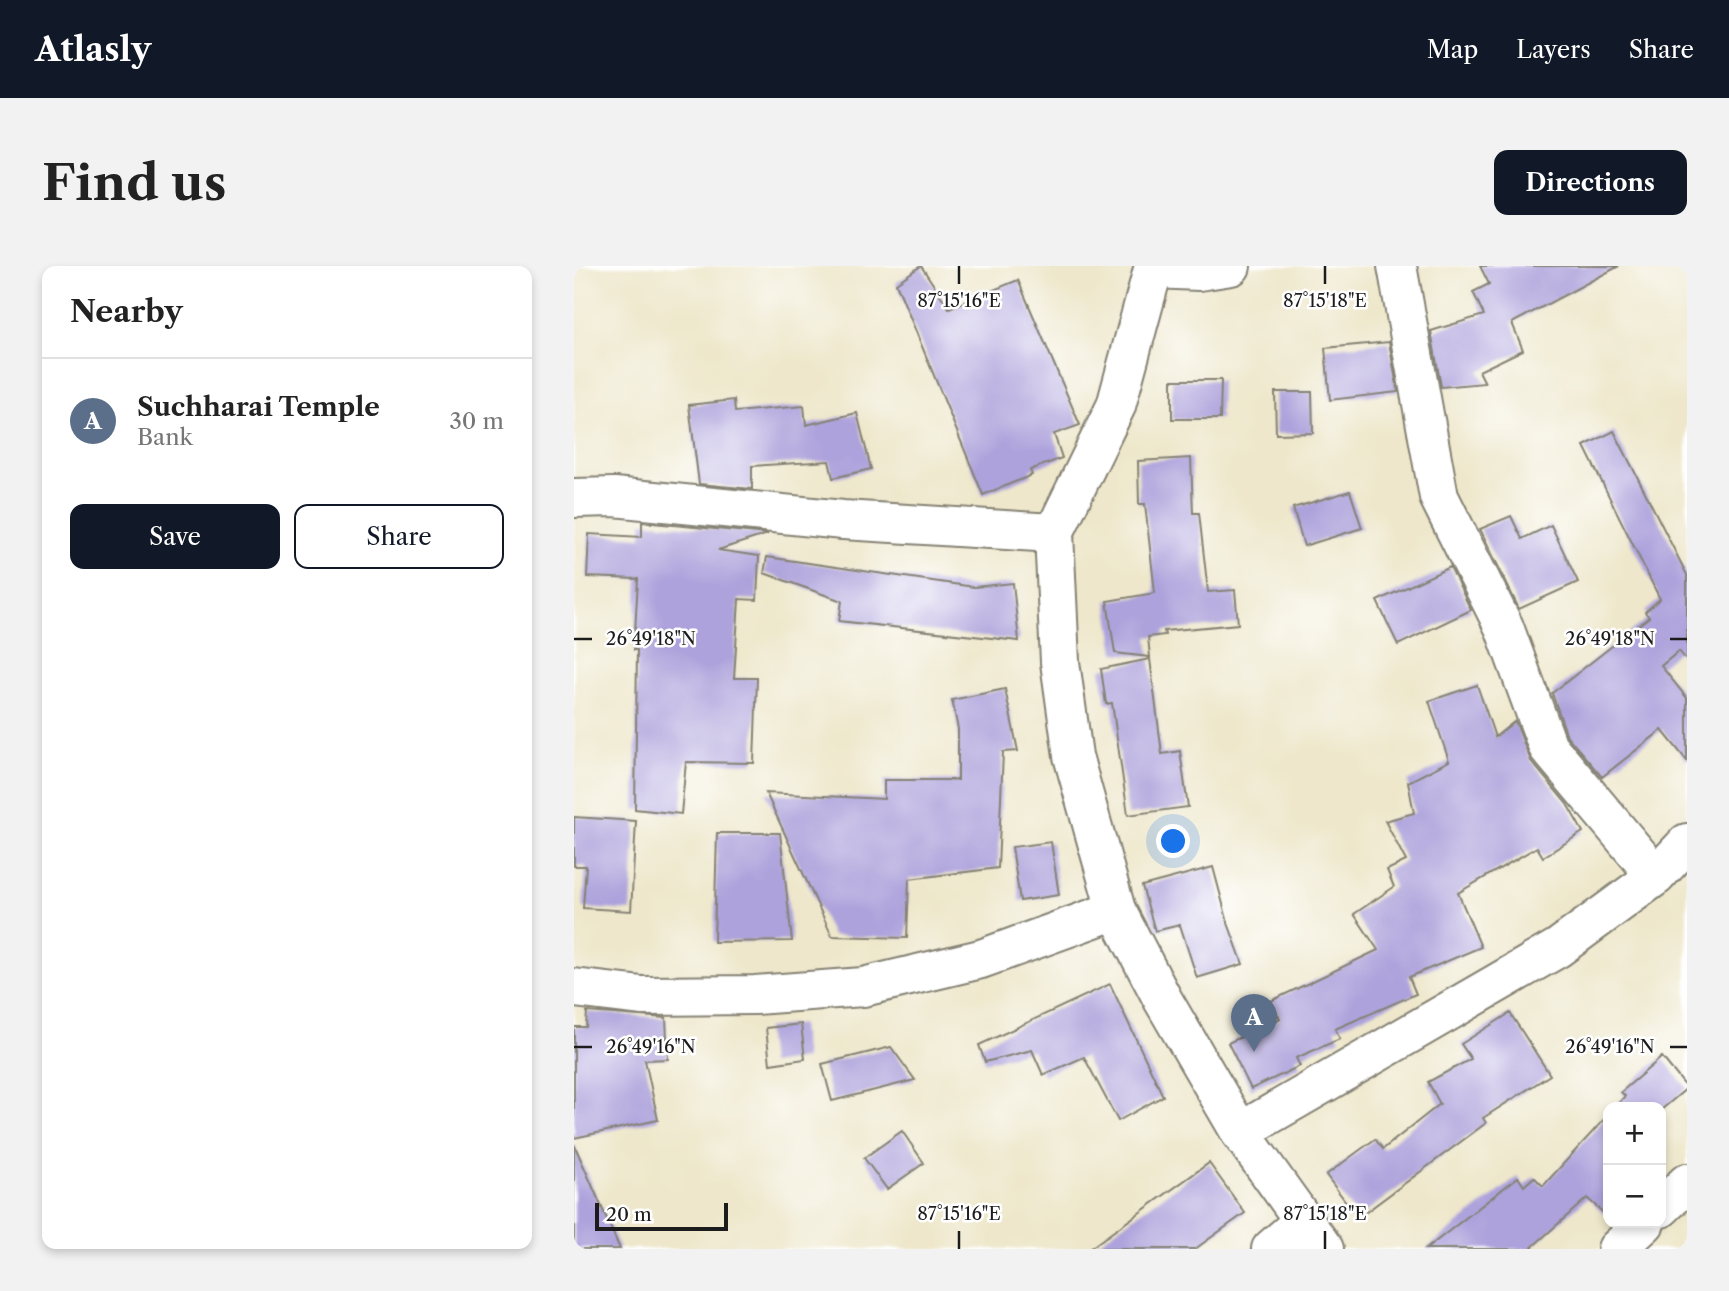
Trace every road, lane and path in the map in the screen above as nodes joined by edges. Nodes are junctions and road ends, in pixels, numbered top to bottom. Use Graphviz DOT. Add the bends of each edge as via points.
graph roads {
  1 [pos="1231,266"];
  2 [pos="1397,266"];
  3 [pos="1154,267"];
  4 [pos="574,498"];
  5 [pos="1055,533"];
  6 [pos="1687,843"];
  7 [pos="1656,876"];
  8 [pos="1116,910"];
  9 [pos="574,988"];
  10 [pos="1240,1132"];
  11 [pos="1687,1183"];
  12 [pos="1666,1203"];
  13 [pos="1640,1228"];
  14 [pos="1313,1236"];
  15 [pos="1271,1249"];
  16 [pos="1617,1249"];
  1 -- 3 [label="street" via="1199,271"];
  2 -- 7 [label="street" via="1439,497 1504,627 1548,747"];
  3 -- 5 [label="street" via="1116,406"];
  4 -- 5 [label="street" via="614,497 843,520"];
  5 -- 8 [label="street" via="1060,662 1073,756"];
  6 -- 7 [label="street"];
  7 -- 10 [label="street" via="1558,948"];
  8 -- 9 [label="street" via="981,959 863,986 755,995 642,996"];
  8 -- 10 [label="street"];
  10 -- 14 [label="street"];
  11 -- 12 [label="street"];
  13 -- 16 [label="street"];
  14 -- 15 [label="street"];
}
